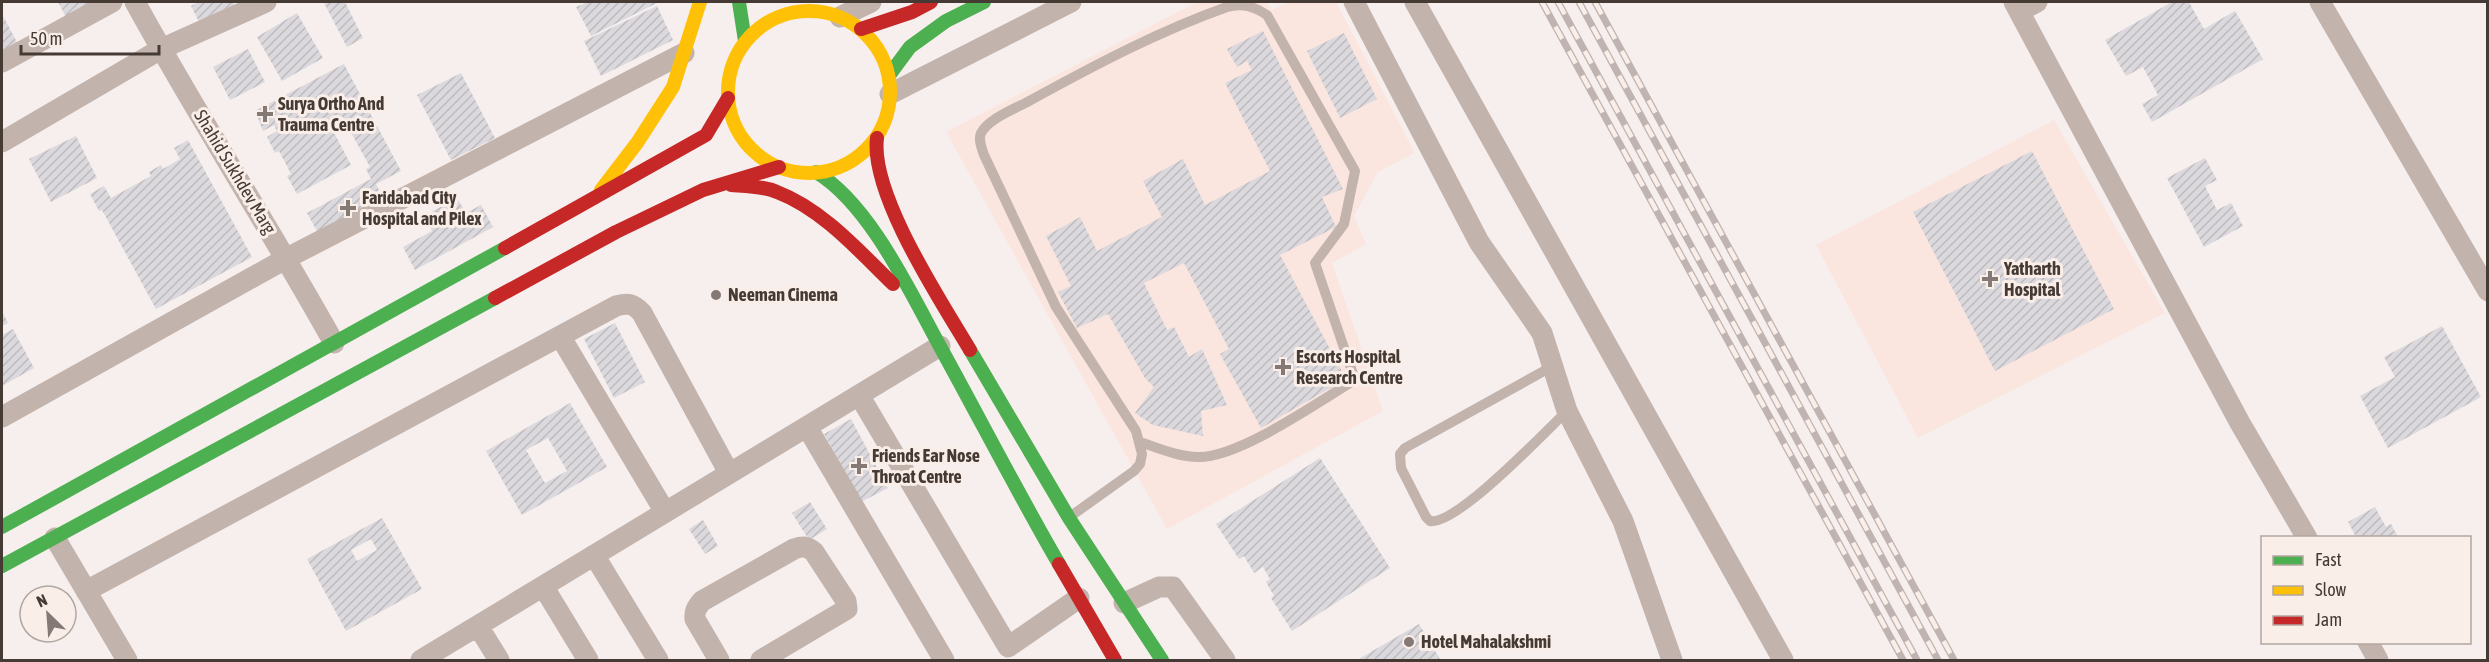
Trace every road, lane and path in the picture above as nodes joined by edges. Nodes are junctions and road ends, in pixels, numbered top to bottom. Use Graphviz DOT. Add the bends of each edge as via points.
graph roads {
  1 [pos="112,2"];
  2 [pos="135,2"];
  3 [pos="266,2"];
  4 [pos="700,2"];
  5 [pos="739,2"];
  6 [pos="783,2"];
  7 [pos="871,2"];
  8 [pos="931,2"];
  9 [pos="984,2"];
  10 [pos="1071,2"];
  11 [pos="1354,2"];
  12 [pos="1415,2"];
  13 [pos="2320,2"];
  14 [pos="2024,5"];
  15 [pos="795,11"];
  16 [pos="840,17"];
  17 [pos="861,29"];
  18 [pos="745,41"];
  19 [pos="160,49"];
  20 [pos="684,53"];
  21 [pos="2,62"];
  22 [pos="890,84"];
  23 [pos="728,98"];
  24 [pos="877,138"];
  25 [pos="2,142"];
  26 [pos="779,167"];
  27 [pos="816,172"];
  28 [pos="718,185"];
  29 [pos="594,199"];
  30 [pos="287,258"];
  31 [pos="2487,291"];
  32 [pos="920,311"];
  33 [pos="560,336"];
  34 [pos="334,343"];
  35 [pos="940,346"];
  36 [pos="1553,366"];
  37 [pos="859,395"];
  38 [pos="1567,411"];
  39 [pos="2,417"];
  40 [pos="186,424"];
  41 [pos="807,426"];
  42 [pos="1140,442"];
  43 [pos="204,457"];
  44 [pos="729,473"];
  45 [pos="665,512"];
  46 [pos="1069,518"];
  47 [pos="2,527"];
  48 [pos="2306,536"];
  49 [pos="55,538"];
  50 [pos="594,555"];
  51 [pos="2,566"];
  52 [pos="543,586"];
  53 [pos="86,591"];
  54 [pos="1079,598"];
  55 [pos="1127,620"];
  56 [pos="478,626"];
  57 [pos="1103,641"];
  58 [pos="2369,644"];
  59 [pos="127,660"];
  60 [pos="421,660"];
  61 [pos="499,660"];
  62 [pos="588,660"];
  63 [pos="658,660"];
  64 [pos="719,660"];
  65 [pos="761,660"];
  66 [pos="944,660"];
  67 [pos="1115,660"];
  68 [pos="1162,660"];
  69 [pos="1225,660"];
  70 [pos="1672,660"];
  71 [pos="1783,660"];
  72 [pos="2378,660"];
  1 -- 21 [label="street"];
  2 -- 19 [label="street, Shahid Sukhdev Marg"];
  3 -- 19 [label="street"];
  4 -- 20 [label="street"];
  5 -- 18 [label="street"];
  6 -- 15 [label="street"];
  7 -- 16 [label="street"];
  8 -- 17 [label="street"];
  9 -- 22 [label="street" via="946,21 910,47"];
  10 -- 22 [label="street"];
  11 -- 36 [label="street" via="1479,242 1542,333"];
  12 -- 71 [label="street"];
  13 -- 31 [label="street"];
  14 -- 48 [label="street" via="2240,423"];
  15 -- 16 [label="street" via="823,11"];
  15 -- 18 [label="street" via="765,23"];
  16 -- 17 [label="street"];
  17 -- 22 [label="street" via="870,36"];
  18 -- 23 [label="street" via="730,69"];
  19 -- 25 [label="street"];
  19 -- 30 [label="street, Shahid Sukhdev Marg"];
  20 -- 29 [label="street" via="673,87"];
  20 -- 30 [label="street"];
  22 -- 24 [label="street" via="890,107"];
  23 -- 26 [label="street" via="737,130 754,152"];
  23 -- 29 [label="street" via="706,135"];
  24 -- 27 [label="street" via="850,162"];
  24 -- 46 [label="street" via="875,153 882,182 915,258"];
  26 -- 27 [label="street"];
  26 -- 28 [label="street"];
  27 -- 32 [label="street" via="851,200"];
  28 -- 32 [label="street" via="777,192 818,216"];
  28 -- 43 [label="street" via="616,232"];
  29 -- 34 [label="street"];
  30 -- 34 [label="street, Shahid Sukhdev Marg"];
  30 -- 39 [label="street"];
  32 -- 35 [label="street"];
  33 -- 44 [label="street" via="616,306 635,305"];
  33 -- 45 [label="street"];
  33 -- 53 [label="street"];
  34 -- 40 [label="street"];
  35 -- 37 [label="street"];
  35 -- 54 [label="street"];
  36 -- 38 [label="street"];
  36 -- 38 [label="lane" via="1405,448 1400,454 1401,468 1426,517 1430,521 1440,520 1473,500"];
  37 -- 41 [label="street"];
  37 -- 54 [label="street" via="1008,647"];
  38 -- 70 [label="street" via="1623,521"];
  40 -- 43 [label="street"];
  40 -- 47 [label="street"];
  41 -- 44 [label="street"];
  41 -- 66 [label="street"];
  42 -- 42 [label="lane" via="1056,307 984,155 981,133 999,118 1080,73 1163,32 1237,4 1250,7 1267,15 1355,171 1344,224 1315,263 1355,380 1248,443 1211,456 1186,456"];
  42 -- 46 [label="lane" via="1140,464 1134,471"];
  43 -- 49 [label="street"];
  44 -- 45 [label="street"];
  45 -- 50 [label="street"];
  46 -- 55 [label="street"];
  49 -- 51 [label="street"];
  49 -- 53 [label="street"];
  50 -- 52 [label="street"];
  50 -- 63 [label="street"];
  52 -- 56 [label="street"];
  52 -- 62 [label="street"];
  53 -- 59 [label="street"];
  54 -- 57 [label="street"];
  55 -- 57 [label="street"];
  55 -- 68 [label="street"];
  55 -- 69 [label="street" via="1159,586 1173,587"];
  56 -- 60 [label="street"];
  56 -- 61 [label="street"];
  57 -- 67 [label="street"];
  58 -- 72 [label="street"];
  64 -- 65 [label="street" via="695,619 698,606 794,549 808,547 846,600 848,609"];
}
